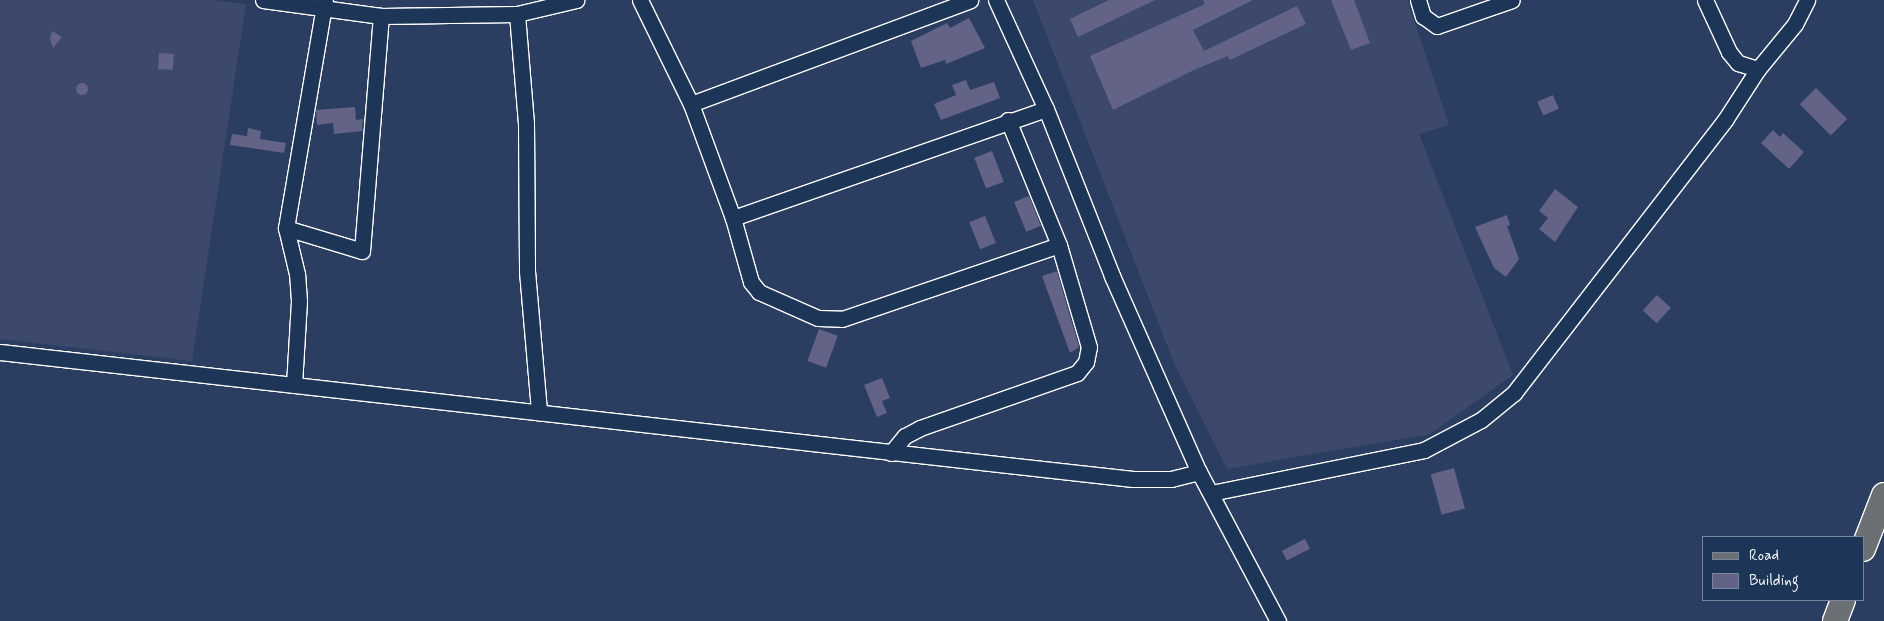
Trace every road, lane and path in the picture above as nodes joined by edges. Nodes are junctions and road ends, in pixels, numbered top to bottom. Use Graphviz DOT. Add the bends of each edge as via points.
graph roads {
  1 [pos="263,0"];
  2 [pos="576,0"];
  3 [pos="640,0"];
  4 [pos="970,0"];
  5 [pos="996,0"];
  6 [pos="1418,0"];
  7 [pos="1512,0"];
  8 [pos="1705,0"];
  9 [pos="1807,0"];
  10 [pos="325,3"];
  11 [pos="518,14"];
  12 [pos="381,16"];
  13 [pos="1758,70"];
  14 [pos="691,104"];
  15 [pos="1046,109"];
  16 [pos="1008,120"];
  17 [pos="733,218"];
  18 [pos="286,228"];
  19 [pos="1058,245"];
  20 [pos="0,352"];
  21 [pos="294,385"];
  22 [pos="539,412"];
  23 [pos="891,453"];
  24 [pos="1199,472"];
  25 [pos="1211,493"];
  26 [pos="1884,494"];
  27 [pos="1864,546"];
  28 [pos="1843,601"];
  29 [pos="1278,621"];
  30 [pos="1835,621"];
  1 -- 10 [label="street"];
  2 -- 11 [label="street"];
  3 -- 14 [label="street"];
  4 -- 14 [label="street"];
  5 -- 15 [label="street"];
  6 -- 7 [label="street" via="1423,16 1437,26"];
  8 -- 13 [label="street" via="1729,52 1738,63"];
  9 -- 13 [label="street" via="1795,24"];
  10 -- 12 [label="street"];
  10 -- 18 [label="street"];
  11 -- 12 [label="street"];
  11 -- 22 [label="street" via="526,123 527,271"];
  12 -- 18 [label="street" via="362,251"];
  13 -- 25 [label="street" via="1725,120 1543,358 1514,393 1481,420 1424,450"];
  14 -- 17 [label="street"];
  15 -- 16 [label="street"];
  15 -- 24 [label="street" via="1112,276"];
  16 -- 17 [label="street"];
  16 -- 19 [label="street"];
  17 -- 19 [label="street" via="751,282 759,292 818,318 842,319"];
  18 -- 21 [label="street" via="299,301"];
  19 -- 23 [label="street" via="1088,347 1086,362 1077,374 920,428 905,436"];
  20 -- 21 [label="street"];
  21 -- 22 [label="street"];
  22 -- 23 [label="street"];
  23 -- 24 [label="street" via="1133,479 1171,479"];
  24 -- 25 [label="street"];
  25 -- 29 [label="street"];
  26 -- 27 [label="main road"];
  28 -- 30 [label="main road"];
}
